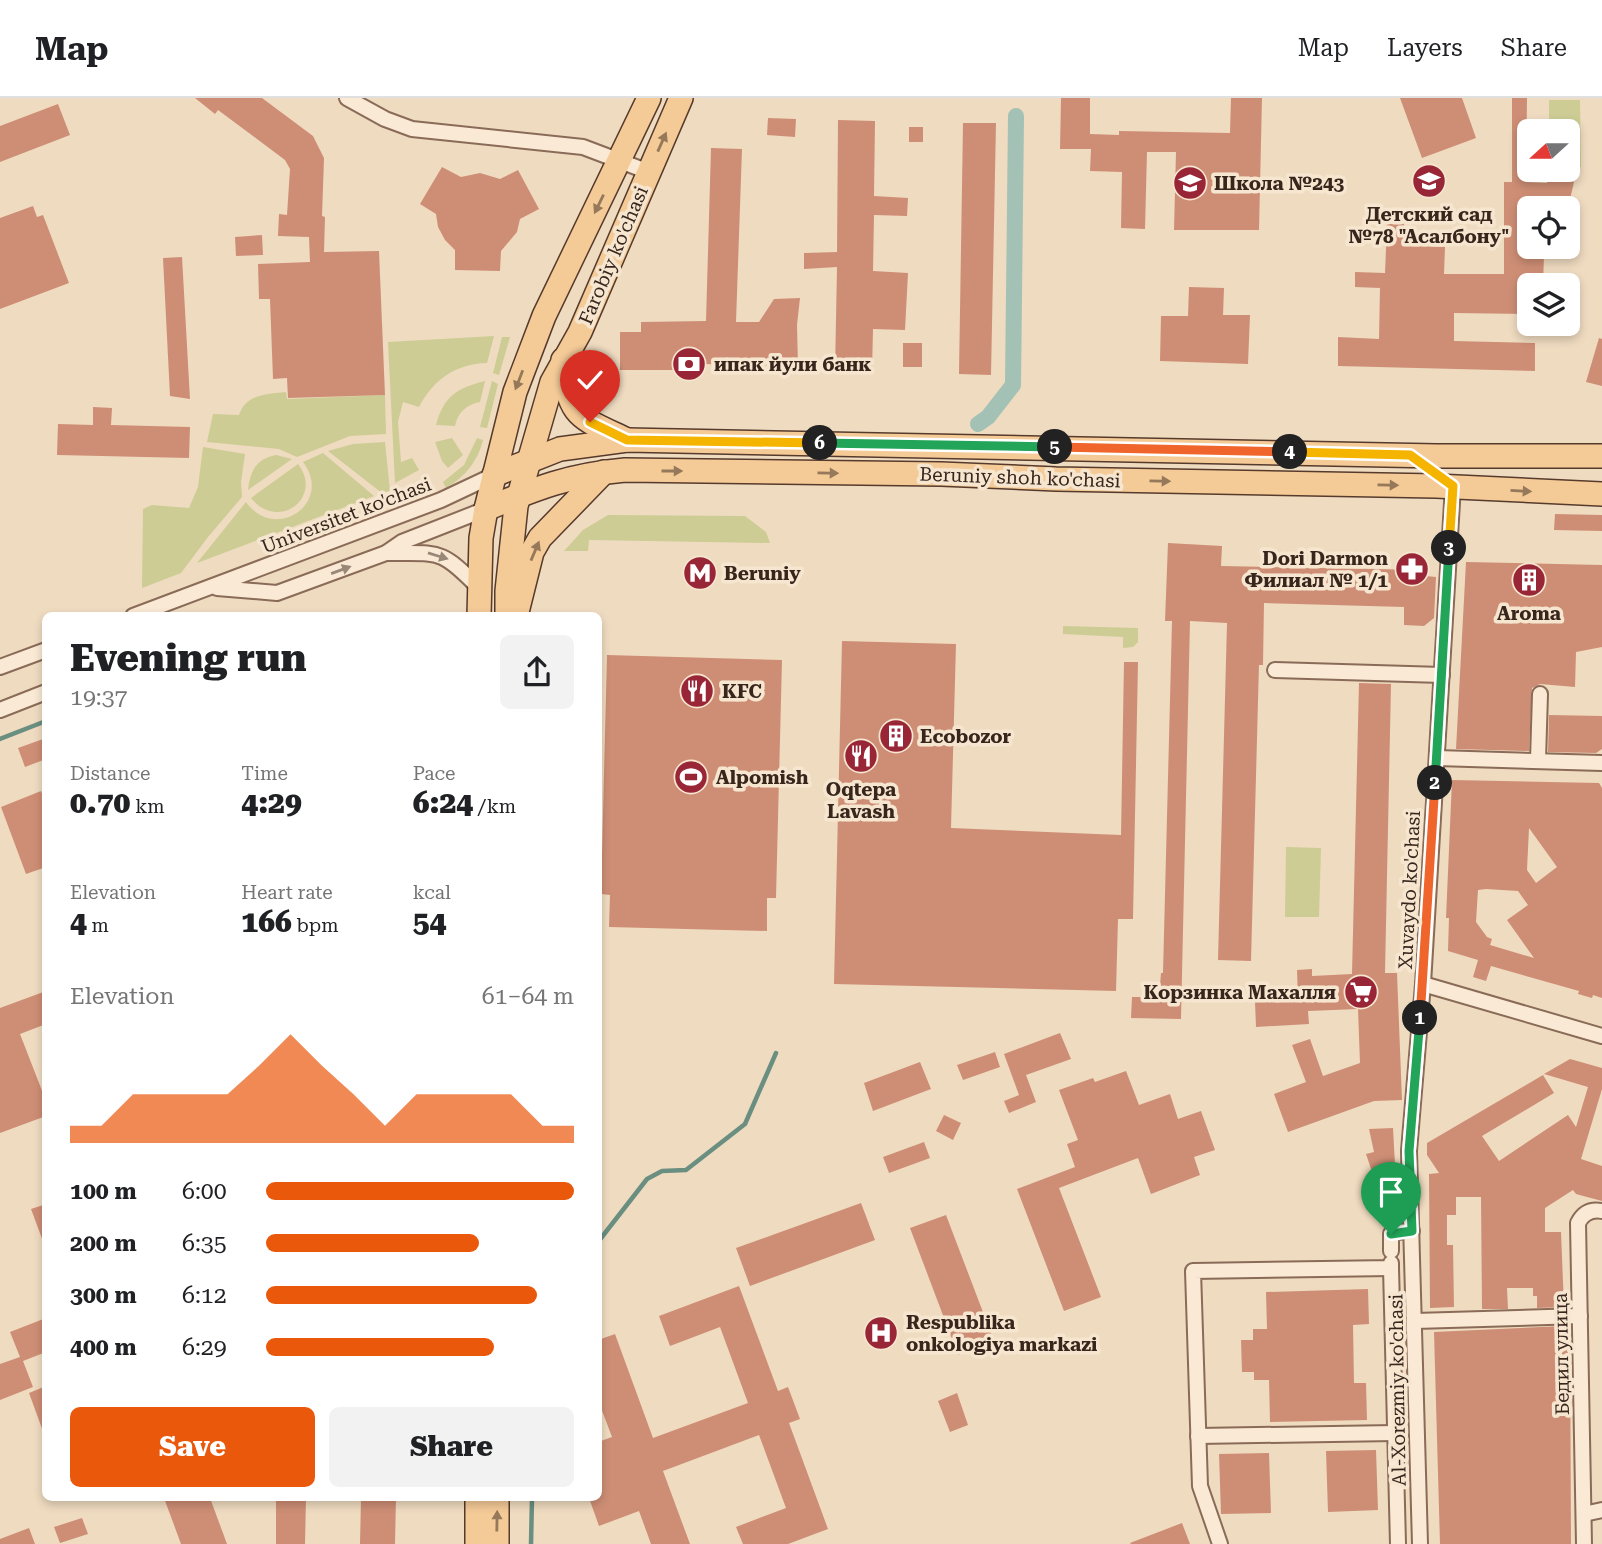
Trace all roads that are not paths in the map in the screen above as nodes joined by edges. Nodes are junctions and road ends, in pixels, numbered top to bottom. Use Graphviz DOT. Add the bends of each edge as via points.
graph roads {
  1 [pos="347,98"];
  2 [pos="649,98"];
  3 [pos="681,98"];
  4 [pos="621,160"];
  5 [pos="649,172"];
  6 [pos="563,360"];
  7 [pos="627,440"];
  8 [pos="1410,455"];
  9 [pos="1505,456"];
  10 [pos="1602,456"];
  11 [pos="530,460"];
  12 [pos="604,472"];
  13 [pos="494,475"];
  14 [pos="1453,486"];
  15 [pos="1602,494"];
  16 [pos="519,496"];
  17 [pos="485,509"];
  18 [pos="386,553"];
  19 [pos="478,587"];
  20 [pos="211,588"];
  21 [pos="144,612"];
  22 [pos="479,612"];
  23 [pos="508,612"];
  24 [pos="517,612"];
  25 [pos="42,651"];
  26 [pos="0,667"];
  27 [pos="1275,670"];
  28 [pos="1442,675"];
  29 [pos="42,694"];
  30 [pos="1540,694"];
  31 [pos="0,710"];
  32 [pos="1437,758"];
  33 [pos="1538,760"];
  34 [pos="1602,763"];
  35 [pos="1423,984"];
  36 [pos="1602,1036"];
  37 [pos="1602,1211"];
  38 [pos="1412,1231"];
  39 [pos="1391,1260"];
  40 [pos="1580,1316"];
  41 [pos="1415,1321"];
  42 [pos="1395,1433"];
  43 [pos="1198,1436"];
  44 [pos="477,1501"];
  45 [pos="497,1501"];
  46 [pos="1602,1510"];
  47 [pos="1584,1514"];
  48 [pos="477,1544"];
  49 [pos="497,1544"];
  50 [pos="1220,1544"];
  51 [pos="1398,1544"];
  52 [pos="1420,1544"];
  53 [pos="1584,1544"];
  1 -- 4 [label="street" via="412,129 563,144"];
  2 -- 4 [label="main road, Farobiy ko'chasi"];
  5 -- 3 [label="main road, Farobiy ko'chasi, one-way"];
  4 -- 5 [label="street"];
  4 -- 13 [label="main road, Farobiy ko'chasi, one-way" via="544,316 515,392"];
  5 -- 6 [label="main road, Farobiy ko'chasi" via="580,332"];
  6 -- 7 [label="main road" via="573,408"];
  6 -- 11 [label="main road, Farobiy ko'chasi" via="552,382"];
  7 -- 8 [label="main road, Beruniy shoh ko'chasi"];
  7 -- 11 [label="main road, Beruniy shoh ko'chasi" via="560,449"];
  8 -- 9 [label="main road, Beruniy shoh ko'chasi"];
  8 -- 14 [label="main road"];
  9 -- 10 [label="main road, Beruniy shoh ko'chasi"];
  9 -- 14 [label="main road"];
  11 -- 13 [label="main road, Beruniy shoh ko'chasi"];
  11 -- 16 [label="main road, Farobiy ko'chasi"];
  12 -- 14 [label="main road, Beruniy shoh ko'chasi, one-way" via="941,474"];
  12 -- 16 [label="main road, Beruniy shoh ko'chasi" via="561,480"];
  24 -- 12 [label="main road, one-way" via="540,538"];
  13 -- 16 [label="main road"];
  13 -- 17 [label="main road, Farobiy ko'chasi"];
  13 -- 20 [label="street, Universitet ko'chasi" via="441,500"];
  14 -- 15 [label="main road, Beruniy shoh ko'chasi, one-way"];
  14 -- 28 [label="street, Xuvaydo ko'chasi"];
  16 -- 17 [label="main road, Beruniy shoh ko'chasi"];
  16 -- 23 [label="main road, Farobiy ko'chasi" via="512,533"];
  17 -- 18 [label="street, Universitet ko'chasi" via="402,542"];
  17 -- 19 [label="main road, Farobiy ko'chasi"];
  18 -- 19 [label="street, one-way" via="442,555"];
  20 -- 18 [label="street, Universitet ko'chasi, one-way" via="277,593"];
  19 -- 22 [label="main road, Farobiy ko'chasi"];
  20 -- 21 [label="street, Universitet ko'chasi"];
  25 -- 26 [label="street"];
  27 -- 28 [label="street"];
  28 -- 32 [label="street, Xuvaydo ko'chasi"];
  29 -- 31 [label="street"];
  30 -- 33 [label="street"];
  32 -- 33 [label="street"];
  32 -- 35 [label="street, Xuvaydo ko'chasi"];
  33 -- 34 [label="street"];
  35 -- 36 [label="street, Xuvaydo ko'chasi"];
  35 -- 38 [label="street, Al-Xorezmiy ko'chasi" via="1409,1151"];
  37 -- 40 [label="street, Бедил улица" via="1587,1212 1578,1223"];
  38 -- 39 [label="street" via="1391,1234"];
  38 -- 41 [label="street, Al-Xorezmiy ko'chasi"];
  39 -- 42 [label="street"];
  39 -- 43 [label="street" via="1193,1271"];
  40 -- 41 [label="street"];
  40 -- 47 [label="street, Бедил улица"];
  41 -- 52 [label="street, Al-Xorezmiy ko'chasi"];
  42 -- 43 [label="street"];
  42 -- 51 [label="street"];
  43 -- 50 [label="street" via="1200,1486"];
  44 -- 48 [label="main road"];
  49 -- 45 [label="main road, one-way"];
  46 -- 47 [label="street"];
  47 -- 53 [label="street, Бедил улица"];
}
